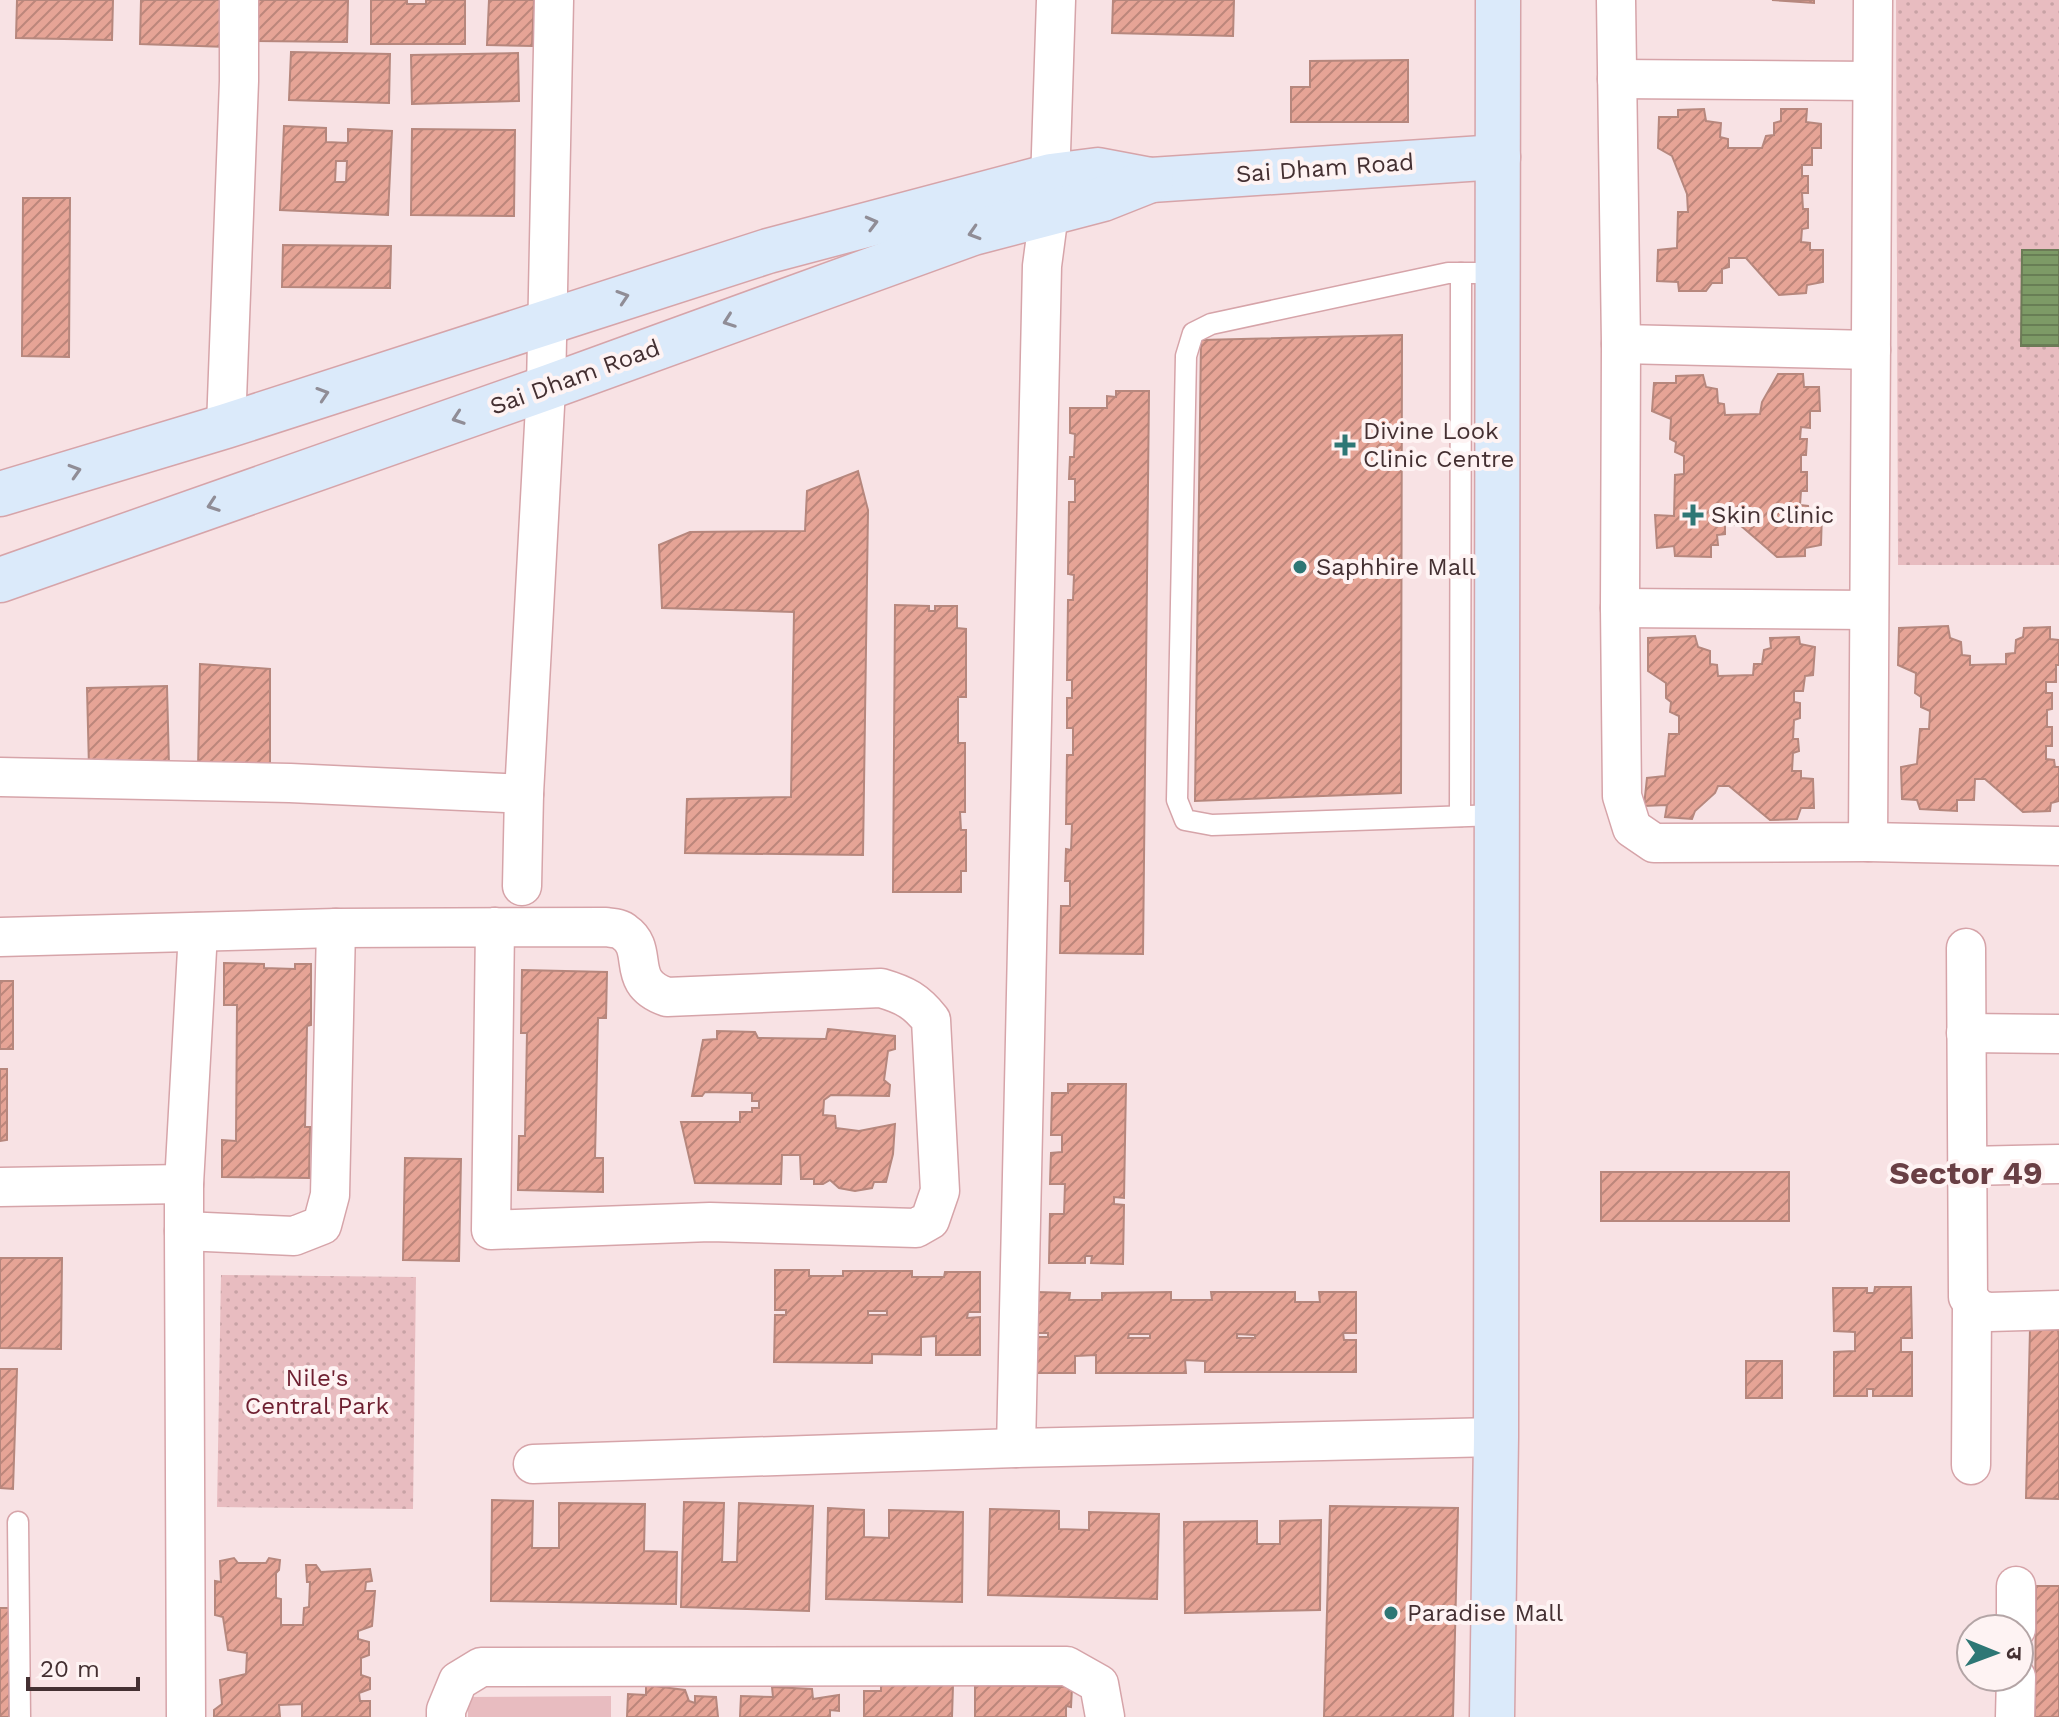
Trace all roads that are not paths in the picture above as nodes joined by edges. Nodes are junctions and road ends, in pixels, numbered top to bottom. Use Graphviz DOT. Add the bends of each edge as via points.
graph roads {
  1 [pos="239,0"];
  2 [pos="554,0"];
  3 [pos="1056,0"];
  4 [pos="1498,0"];
  5 [pos="1616,0"];
  6 [pos="1873,0"];
  7 [pos="1617,79"];
  8 [pos="1872,81"];
  9 [pos="1498,157"];
  10 [pos="1050,195"];
  11 [pos="1480,273"];
  12 [pos="548,320"];
  13 [pos="1621,344"];
  14 [pos="1871,350"];
  15 [pos="546,388"];
  16 [pos="226,426"];
  17 [pos="0,494"];
  18 [pos="0,580"];
  19 [pos="1620,608"];
  20 [pos="1869,610"];
  21 [pos="0,777"];
  22 [pos="524,794"];
  23 [pos="1478,816"];
  24 [pos="1868,842"];
  25 [pos="2059,846"];
  26 [pos="522,886"];
  27 [pos="495,927"];
  28 [pos="336,928"];
  29 [pos="198,932"];
  30 [pos="0,937"];
  31 [pos="1966,948"];
  32 [pos="1966,1033"];
  33 [pos="2059,1034"];
  34 [pos="2059,1164"];
  35 [pos="1967,1166"];
  36 [pos="184,1184"];
  37 [pos="0,1187"];
  38 [pos="184,1231"];
  39 [pos="1972,1304"];
  40 [pos="2059,1310"];
  41 [pos="1496,1437"];
  42 [pos="1016,1448"];
  43 [pos="533,1464"];
  44 [pos="1971,1465"];
  45 [pos="18,1522"];
  46 [pos="2016,1586"];
  47 [pos="2016,1613"];
  48 [pos="2016,1693"];
  49 [pos="20,1717"];
  50 [pos="186,1717"];
  51 [pos="446,1717"];
  52 [pos="1105,1717"];
  53 [pos="1492,1717"];
  54 [pos="2015,1717"];
  1 -- 16 [label="street"];
  2 -- 12 [label="street"];
  3 -- 10 [label="street"];
  4 -- 9 [label="street"];
  5 -- 7 [label="street"];
  6 -- 8 [label="street"];
  7 -- 8 [label="street"];
  7 -- 13 [label="street"];
  8 -- 14 [label="street"];
  9 -- 10 [label="street, Sai Dham Road" via="1151,180 1103,199"];
  9 -- 11 [label="street"];
  12 -- 10 [label="street, Sai Dham Road, one-way" via="768,251"];
  10 -- 15 [label="street, Sai Dham Road, one-way" via="973,233"];
  10 -- 42 [label="street" via="1042,266"];
  11 -- 23 [label="street"];
  11 -- 23 [label="lane" via="1448,273 1211,324 1193,333 1186,356 1177,800 1185,820 1212,825"];
  12 -- 15 [label="street"];
  16 -- 12 [label="street, Sai Dham Road, one-way"];
  13 -- 14 [label="street"];
  13 -- 19 [label="street"];
  14 -- 20 [label="street"];
  15 -- 18 [label="street, Sai Dham Road, one-way"];
  15 -- 22 [label="street"];
  17 -- 16 [label="street, Sai Dham Road, one-way"];
  19 -- 20 [label="street"];
  19 -- 24 [label="street" via="1622,796 1632,828 1654,843"];
  20 -- 24 [label="street"];
  21 -- 22 [label="street"];
  22 -- 26 [label="street"];
  23 -- 41 [label="street"];
  24 -- 25 [label="street"];
  27 -- 27 [label="street" via="623,930 634,943 642,980 652,992 667,997 881,988 920,1006 931,1020 940,1191 930,1220 916,1228 710,1222 491,1230"];
  27 -- 28 [label="street"];
  28 -- 29 [label="street"];
  28 -- 38 [label="street" via="330,1195 322,1225 294,1236"];
  29 -- 30 [label="street"];
  29 -- 36 [label="street"];
  31 -- 32 [label="street"];
  32 -- 33 [label="street"];
  32 -- 35 [label="street"];
  34 -- 35 [label="street"];
  35 -- 39 [label="street"];
  36 -- 37 [label="street"];
  36 -- 38 [label="street"];
  38 -- 50 [label="street"];
  39 -- 40 [label="street" via="1989,1312"];
  39 -- 44 [label="street"];
  41 -- 42 [label="street"];
  41 -- 53 [label="street"];
  42 -- 43 [label="street"];
  45 -- 49 [label="lane"];
  46 -- 47 [label="street"];
  48 -- 54 [label="street"];
  51 -- 52 [label="street" via="458,1681 481,1667 1067,1666 1099,1684"];
}
